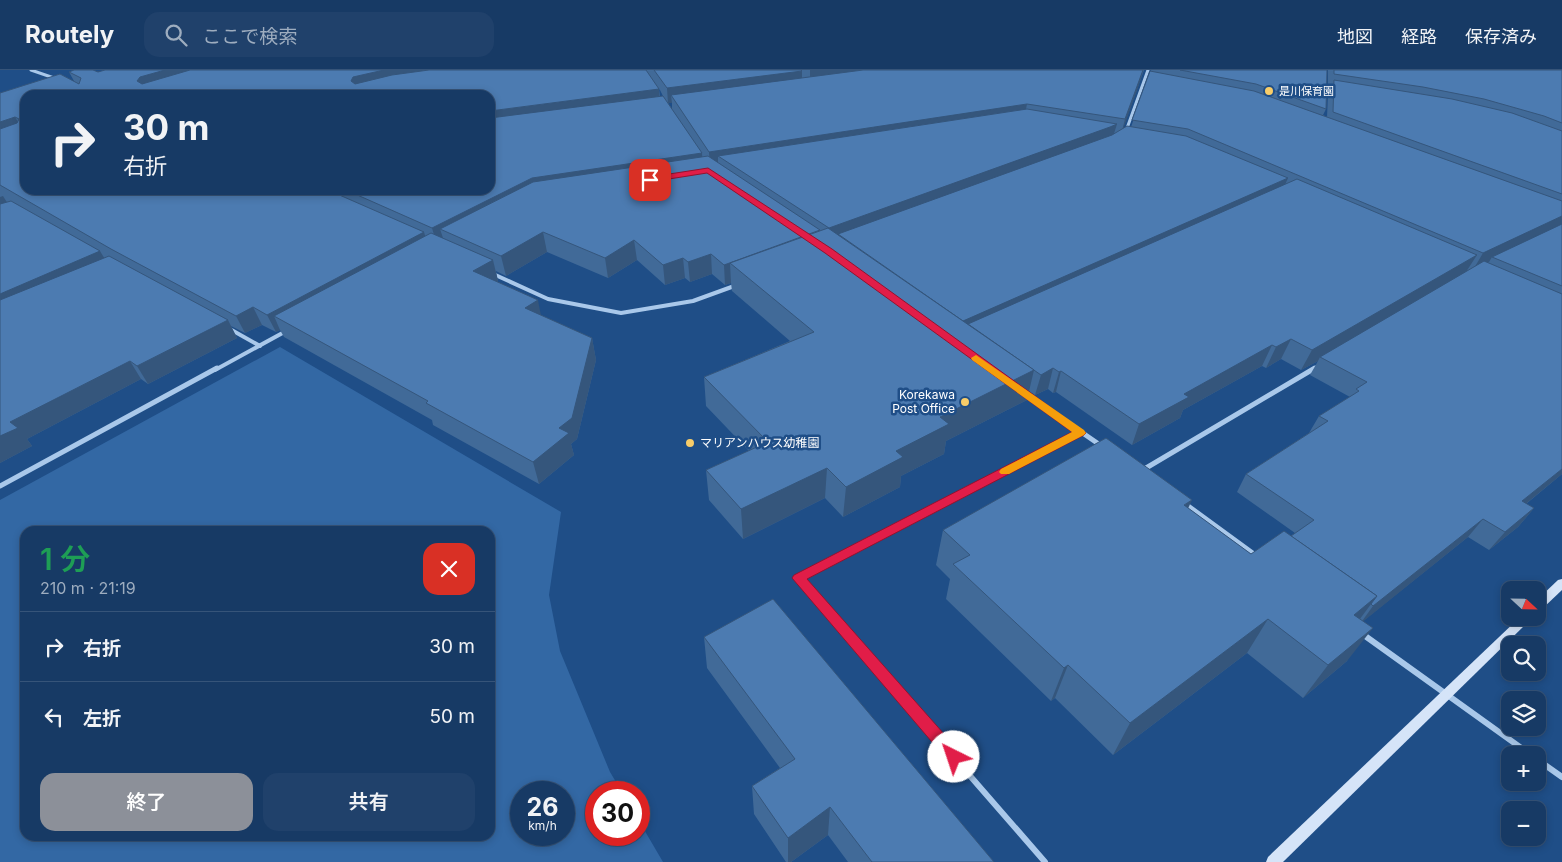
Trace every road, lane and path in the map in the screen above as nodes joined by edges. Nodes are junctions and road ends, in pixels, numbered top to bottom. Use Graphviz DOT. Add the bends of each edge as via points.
graph roads {
  1 [pos="32,70"];
  2 [pos="1148,70"];
  3 [pos="60,81"];
  4 [pos="1135,81"];
  5 [pos="1144,82"];
  6 [pos="1153,83"];
  7 [pos="1124,138"];
  8 [pos="489,272"];
  9 [pos="738,284"];
  10 [pos="294,327"];
  11 [pos="227,328"];
  12 [pos="260,346"];
  13 [pos="1328,360"];
  14 [pos="1018,388"];
  15 [pos="1080,433"];
  16 [pos="1111,452"];
  17 [pos="1133,467"];
  18 [pos="1141,472"];
  19 [pos="1149,477"];
  20 [pos="0,486"];
  21 [pos="1181,501"];
  22 [pos="1261,559"];
  23 [pos="1562,582"];
  24 [pos="1546,598"];
  25 [pos="1518,626"];
  26 [pos="1357,630"];
  27 [pos="1446,695"];
  28 [pos="1518,746"];
  29 [pos="1546,766"];
  30 [pos="1562,777"];
  31 [pos="1045,862"];
  32 [pos="1273,862"];
  1 -- 3 [label="street"];
  2 -- 5 [label="street"];
  4 -- 5 [label="street"];
  5 -- 6 [label="street"];
  5 -- 7 [label="street"];
  8 -- 9 [label="street" via="548,299 621,313 693,301"];
  10 -- 12 [label="street"];
  11 -- 12 [label="street"];
  12 -- 20 [label="street"];
  13 -- 18 [label="street"];
  14 -- 15 [label="street"];
  15 -- 16 [label="street"];
  15 -- 31 [label="street" via="798,578"];
  17 -- 18 [label="street"];
  18 -- 19 [label="street"];
  21 -- 22 [label="street"];
  23 -- 24 [label="street"];
  25 -- 27 [label="street"];
  26 -- 27 [label="street"];
  27 -- 28 [label="street"];
  27 -- 32 [label="street"];
  29 -- 30 [label="street"];
}
